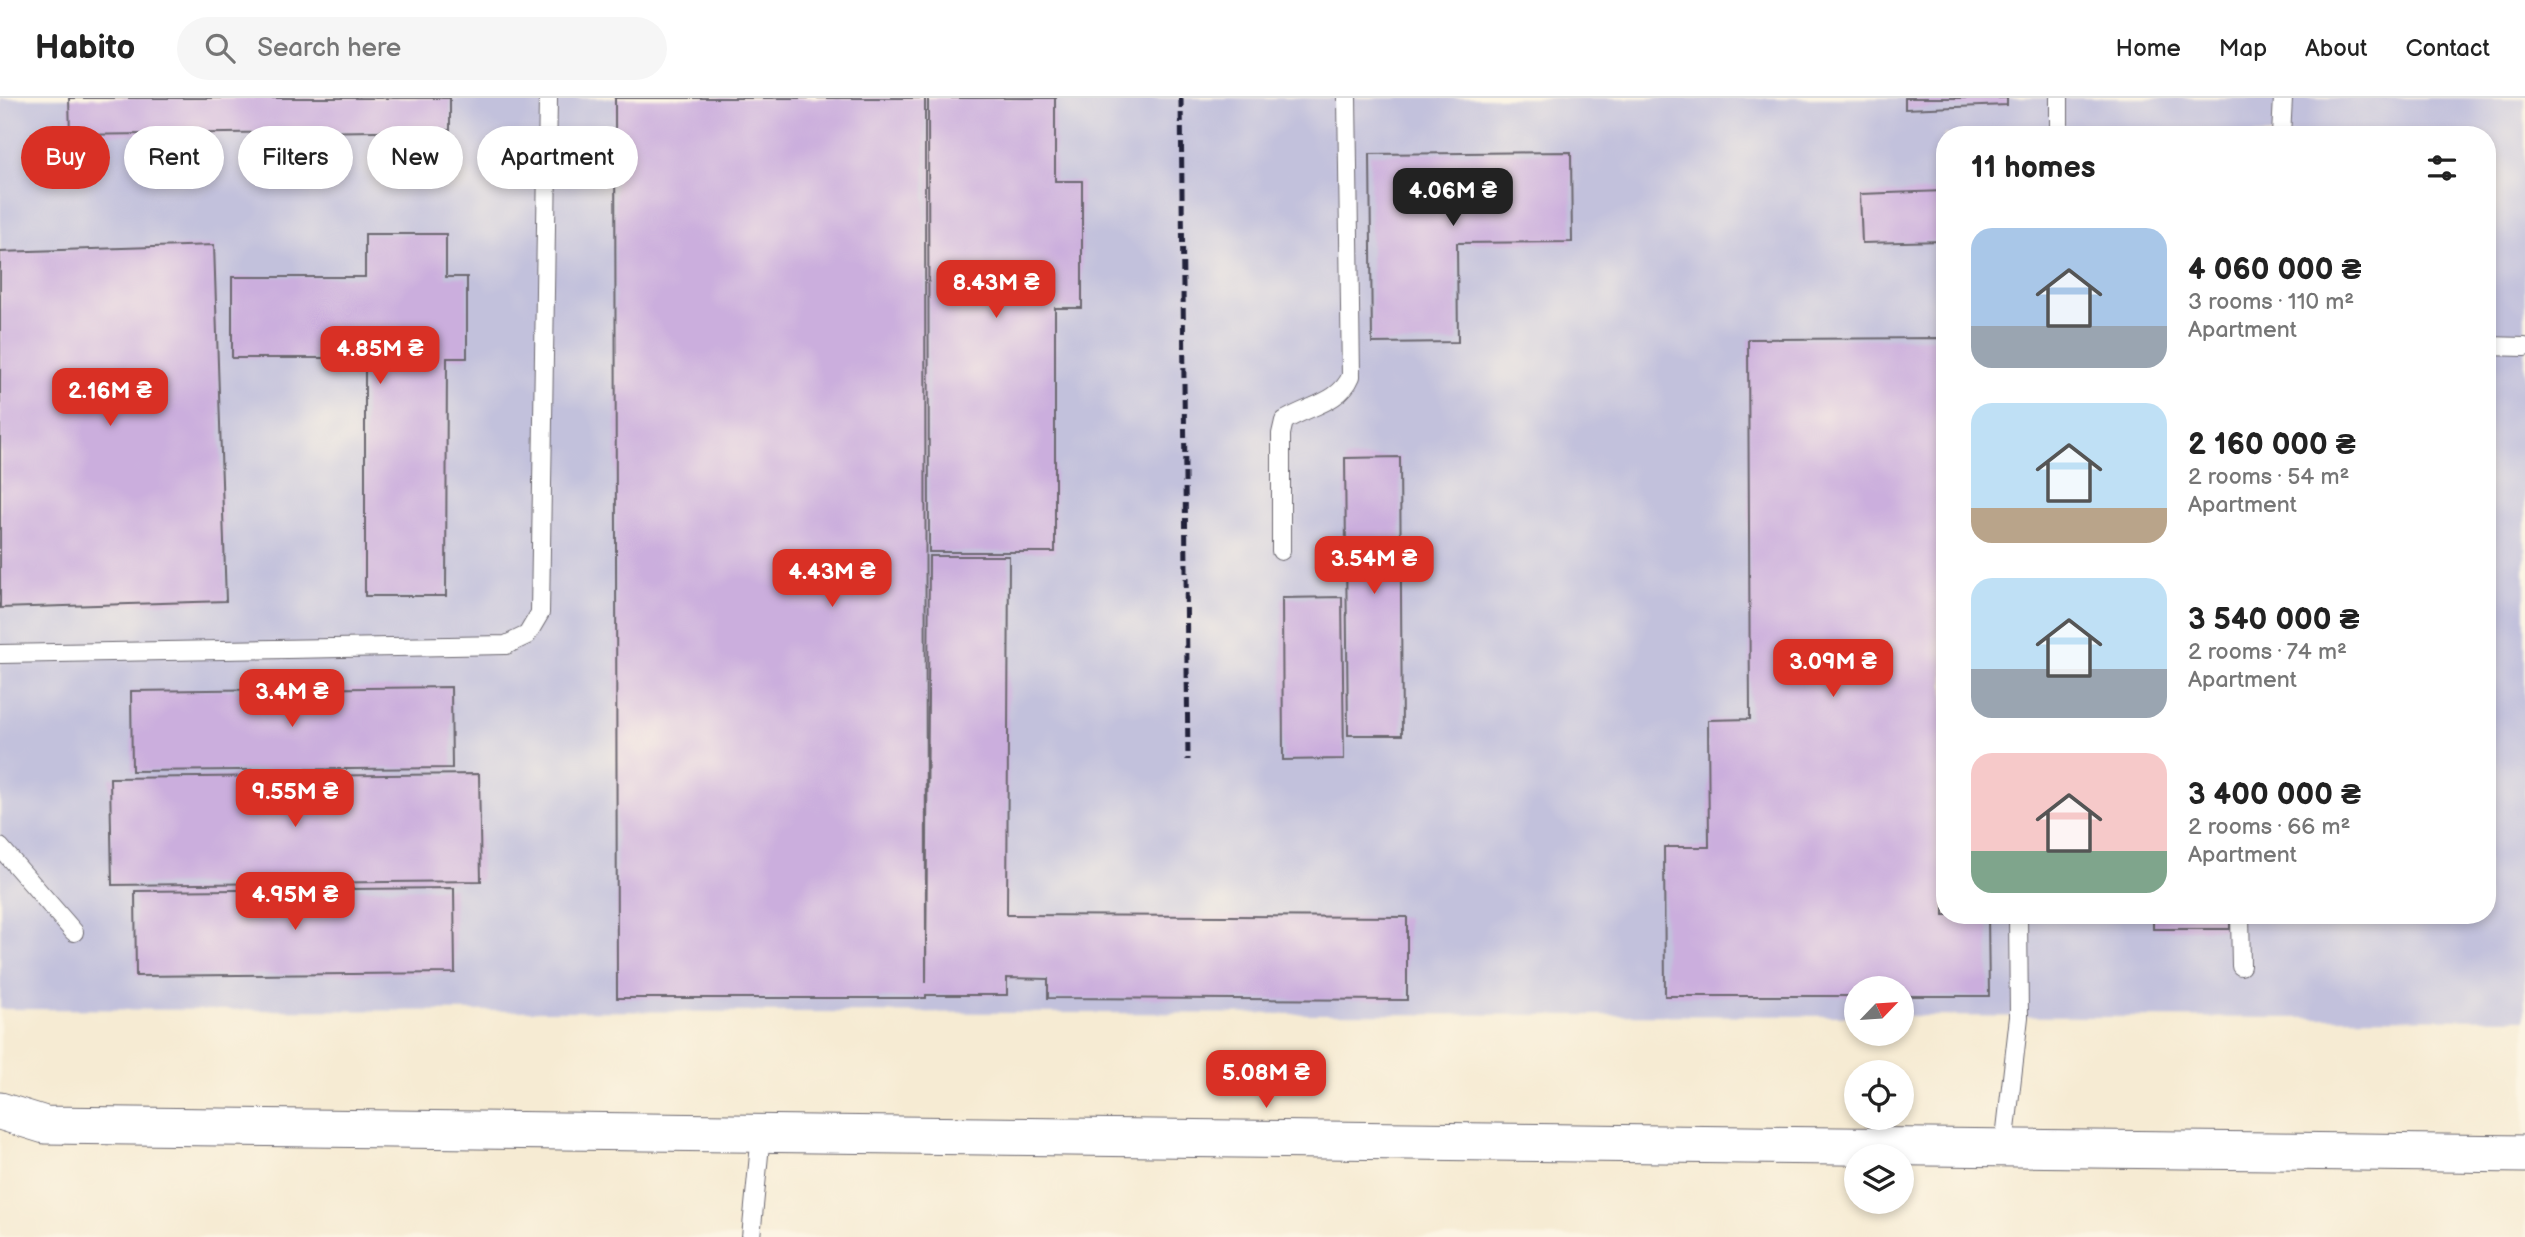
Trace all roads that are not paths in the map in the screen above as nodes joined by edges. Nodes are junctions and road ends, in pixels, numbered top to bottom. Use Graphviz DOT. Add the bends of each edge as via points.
graph roads {
  1 [pos="548,98"];
  2 [pos="1347,98"];
  3 [pos="2059,98"];
  4 [pos="2283,98"];
  5 [pos="2059,126"];
  6 [pos="2281,126"];
  7 [pos="2496,346"];
  8 [pos="2525,347"];
  9 [pos="1281,551"];
  10 [pos="0,654"];
  11 [pos="0,847"];
  12 [pos="2018,924"];
  13 [pos="2240,924"];
  14 [pos="74,932"];
  15 [pos="2241,966"];
  16 [pos="0,1111"];
  17 [pos="761,1133"];
  18 [pos="2004,1147"];
  19 [pos="2525,1154"];
  20 [pos="751,1237"];
  1 -- 10 [label="lane" via="540,613 527,635 506,645"];
  2 -- 9 [label="lane" via="1351,376 1339,395 1284,421"];
  3 -- 5 [label="lane"];
  4 -- 6 [label="lane"];
  7 -- 8 [label="lane"];
  11 -- 14 [label="lane"];
  12 -- 18 [label="lane" via="2019,1017"];
  13 -- 15 [label="lane"];
  16 -- 17 [label="street" via="45,1125"];
  17 -- 18 [label="street"];
  17 -- 20 [label="lane"];
  18 -- 19 [label="street"];
}
